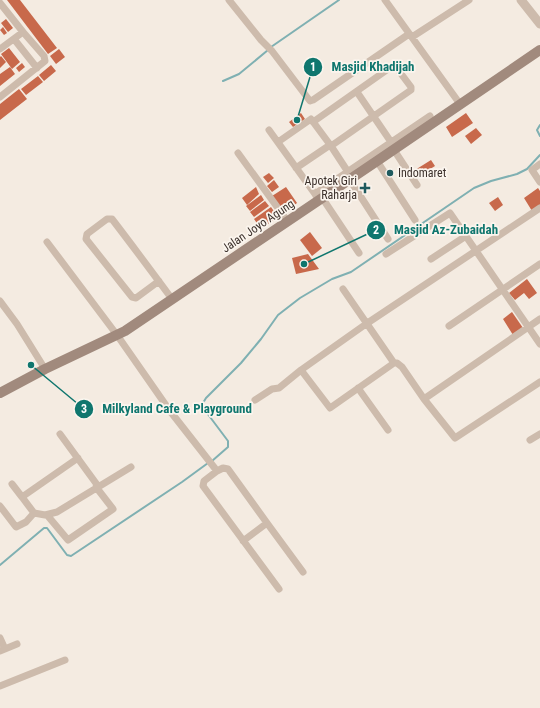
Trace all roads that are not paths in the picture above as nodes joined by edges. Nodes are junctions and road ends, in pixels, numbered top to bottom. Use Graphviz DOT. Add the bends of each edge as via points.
graph roads {
  1 [pos="229,0"];
  2 [pos="385,0"];
  3 [pos="521,0"];
  4 [pos="465,1"];
  5 [pos="0,3"];
  6 [pos="540,24"];
  7 [pos="24,32"];
  8 [pos="411,36"];
  9 [pos="14,39"];
  10 [pos="0,49"];
  11 [pos="540,50"];
  12 [pos="37,68"];
  13 [pos="357,92"];
  14 [pos="0,97"];
  15 [pos="460,104"];
  16 [pos="374,116"];
  17 [pos="430,116"];
  18 [pos="313,122"];
  19 [pos="269,130"];
  20 [pos="278,142"];
  21 [pos="330,145"];
  22 [pos="393,146"];
  23 [pos="238,153"];
  24 [pos="377,161"];
  25 [pos="540,164"];
  26 [pos="296,168"];
  27 [pos="349,176"];
  28 [pos="540,182"];
  29 [pos="417,185"];
  30 [pos="319,198"];
  31 [pos="540,208"];
  32 [pos="415,220"];
  33 [pos="288,222"];
  34 [pos="466,236"];
  35 [pos="388,239"];
  36 [pos="47,242"];
  37 [pos="476,251"];
  38 [pos="359,253"];
  39 [pos="386,254"];
  40 [pos="431,259"];
  41 [pos="540,264"];
  42 [pos="159,281"];
  43 [pos="343,289"];
  44 [pos="502,289"];
  45 [pos="172,299"];
  46 [pos="0,301"];
  47 [pos="540,319"];
  48 [pos="366,324"];
  49 [pos="449,326"];
  50 [pos="529,327"];
  51 [pos="117,335"];
  52 [pos="540,344"];
  53 [pos="394,363"];
  54 [pos="45,369"];
  55 [pos="300,370"];
  56 [pos="540,382"];
  57 [pos="358,388"];
  58 [pos="0,393"];
  59 [pos="424,399"];
  60 [pos="255,400"];
  61 [pos="388,430"];
  62 [pos="60,434"];
  63 [pos="540,434"];
  64 [pos="530,440"];
  65 [pos="78,458"];
  66 [pos="131,467"];
  67 [pos="217,471"];
  68 [pos="12,484"];
  69 [pos="97,487"];
  70 [pos="22,497"];
  71 [pos="0,506"];
  72 [pos="34,513"];
  73 [pos="47,515"];
  74 [pos="266,523"];
  75 [pos="243,541"];
  76 [pos="303,572"];
  77 [pos="279,589"];
  78 [pos="0,638"];
  79 [pos="17,644"];
  80 [pos="2,650"];
  81 [pos="65,660"];
  82 [pos="0,686"];
  1 -- 8 [label="street" via="310,101"];
  2 -- 8 [label="street"];
  3 -- 6 [label="street"];
  4 -- 8 [label="street"];
  5 -- 7 [label="street"];
  7 -- 9 [label="street"];
  7 -- 12 [label="street" via="45,58"];
  8 -- 15 [label="street"];
  9 -- 10 [label="street"];
  9 -- 12 [label="street"];
  11 -- 15 [label="main road, Jalan Joyo Agung"];
  12 -- 14 [label="street"];
  13 -- 16 [label="street"];
  13 -- 16 [label="street" via="394,66 411,87 411,90"];
  13 -- 18 [label="street"];
  15 -- 22 [label="main road, Jalan Joyo Agung"];
  16 -- 21 [label="street"];
  16 -- 22 [label="street"];
  17 -- 22 [label="street"];
  18 -- 20 [label="street" via="311,119"];
  18 -- 21 [label="street"];
  19 -- 20 [label="street"];
  20 -- 26 [label="street"];
  21 -- 26 [label="street"];
  21 -- 27 [label="street"];
  22 -- 24 [label="main road, Jalan Joyo Agung"];
  22 -- 27 [label="street"];
  22 -- 29 [label="street"];
  23 -- 33 [label="street"];
  24 -- 27 [label="main road, Jalan Joyo Agung"];
  24 -- 32 [label="street"];
  25 -- 28 [label="street" via="532,170"];
  26 -- 30 [label="street"];
  27 -- 30 [label="main road, Jalan Joyo Agung"];
  27 -- 35 [label="street"];
  30 -- 33 [label="main road, Jalan Joyo Agung"];
  30 -- 38 [label="street"];
  31 -- 37 [label="street"];
  33 -- 45 [label="main road, Jalan Joyo Agung"];
  34 -- 37 [label="street"];
  34 -- 39 [label="street" via="450,213"];
  34 -- 40 [label="street"];
  36 -- 51 [label="street"];
  37 -- 44 [label="street"];
  37 -- 48 [label="street"];
  41 -- 44 [label="street"];
  42 -- 42 [label="street" via="112,219 107,219 87,234 86,239 132,298 136,298"];
  42 -- 45 [label="street"];
  43 -- 48 [label="street"];
  44 -- 49 [label="street"];
  44 -- 50 [label="street"];
  45 -- 51 [label="main road, Jalan Joyo Agung"];
  46 -- 54 [label="street"];
  47 -- 50 [label="street"];
  48 -- 53 [label="street"];
  48 -- 55 [label="street"];
  50 -- 52 [label="street"];
  50 -- 59 [label="street"];
  51 -- 54 [label="main road, Jalan Joyo Agung"];
  51 -- 67 [label="street" via="170,411"];
  53 -- 57 [label="street"];
  53 -- 59 [label="street" via="402,367"];
  54 -- 58 [label="main road, Jalan Joyo Agung"];
  55 -- 57 [label="street" via="330,408"];
  55 -- 60 [label="street" via="279,388 272,389"];
  56 -- 59 [label="street" via="455,438"];
  57 -- 61 [label="street"];
  62 -- 65 [label="street"];
  63 -- 64 [label="street"];
  65 -- 69 [label="street"];
  65 -- 70 [label="street"];
  66 -- 69 [label="street"];
  67 -- 74 [label="street" via="228,469"];
  67 -- 75 [label="street" via="204,481 203,486"];
  68 -- 70 [label="street"];
  69 -- 73 [label="street" via="58,512"];
  69 -- 73 [label="street" via="113,509 68,540"];
  70 -- 72 [label="street"];
  71 -- 72 [label="street" via="16,527 26,522"];
  72 -- 73 [label="street"];
  74 -- 75 [label="street"];
  74 -- 76 [label="street"];
  75 -- 77 [label="street"];
  78 -- 80 [label="street"];
  79 -- 80 [label="street"];
  81 -- 82 [label="street"];
}
